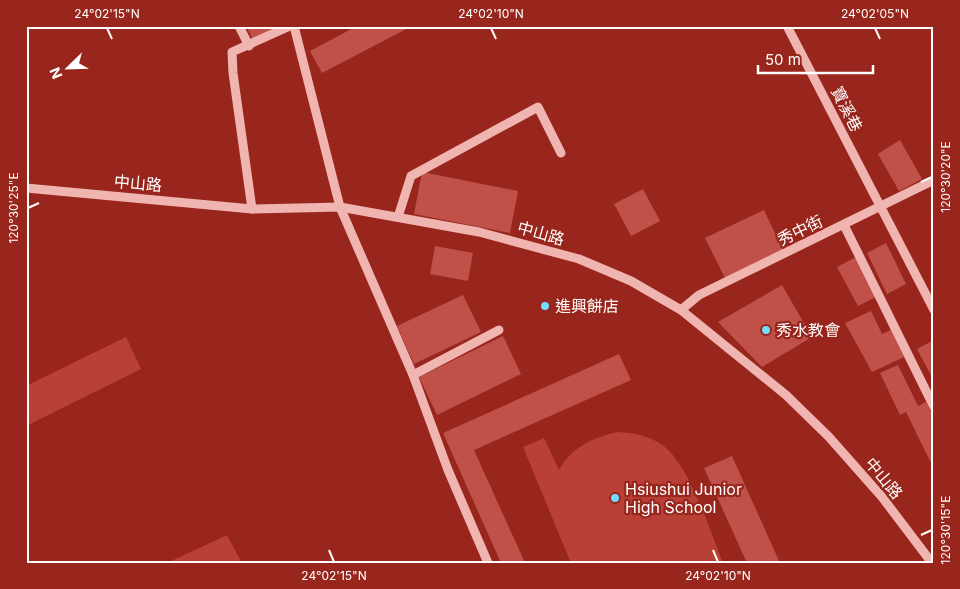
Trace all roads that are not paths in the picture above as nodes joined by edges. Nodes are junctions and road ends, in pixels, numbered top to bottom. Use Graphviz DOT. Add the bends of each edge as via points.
graph roads {
  1 [pos="239,26"];
  2 [pos="292,26"];
  3 [pos="787,26"];
  4 [pos="249,46"];
  5 [pos="561,153"];
  6 [pos="934,180"];
  7 [pos="26,188"];
  8 [pos="879,205"];
  9 [pos="340,207"];
  10 [pos="252,209"];
  11 [pos="398,217"];
  12 [pos="844,225"];
  13 [pos="681,310"];
  14 [pos="934,310"];
  15 [pos="499,330"];
  16 [pos="413,375"];
  17 [pos="934,407"];
  18 [pos="488,563"];
  19 [pos="932,563"];
  1 -- 4 [label="street"];
  2 -- 4 [label="street"];
  2 -- 9 [label="street"];
  3 -- 8 [label="street, 寶溪巷"];
  4 -- 10 [label="street" via="232,52"];
  5 -- 11 [label="street" via="538,107 411,176"];
  6 -- 8 [label="street, 秀中街"];
  7 -- 10 [label="street, 中山路"];
  8 -- 12 [label="street, 秀中街"];
  8 -- 14 [label="street, 寶溪巷"];
  9 -- 10 [label="street, 中山路"];
  9 -- 11 [label="street, 中山路"];
  9 -- 16 [label="street"];
  11 -- 13 [label="street, 中山路" via="479,232 579,259 631,281"];
  12 -- 13 [label="street, 秀中街" via="699,295"];
  12 -- 17 [label="street"];
  13 -- 19 [label="street, 中山路" via="786,395 829,437 882,497"];
  15 -- 16 [label="street"];
  16 -- 18 [label="street" via="448,470"];
}
